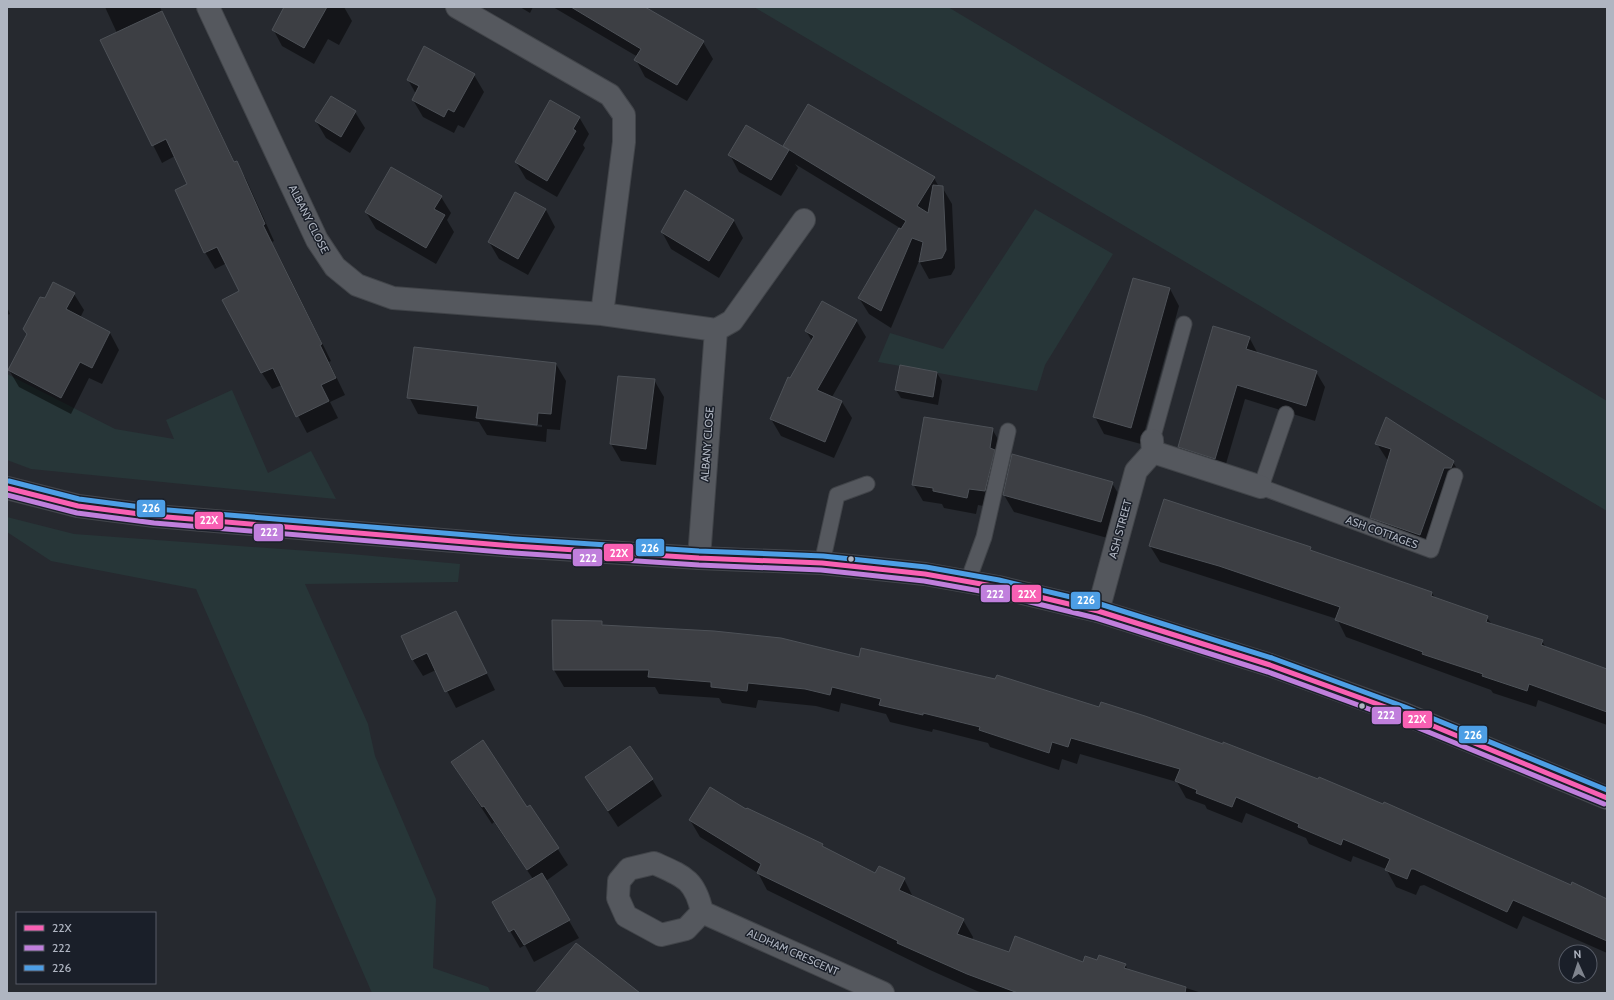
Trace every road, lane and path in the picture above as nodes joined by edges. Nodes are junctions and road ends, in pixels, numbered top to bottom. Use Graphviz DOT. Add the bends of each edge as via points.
graph roads {
  1 [pos="208,7"];
  2 [pos="458,7"];
  3 [pos="804,220"];
  4 [pos="602,314"];
  5 [pos="1184,324"];
  6 [pos="716,330"];
  7 [pos="1286,414"];
  8 [pos="1008,431"];
  9 [pos="1152,446"];
  10 [pos="1455,476"];
  11 [pos="867,484"];
  12 [pos="1261,487"];
  13 [pos="7,488"];
  14 [pos="699,558"];
  15 [pos="822,563"];
  16 [pos="968,581"];
  17 [pos="1098,611"];
  18 [pos="1607,798"];
  19 [pos="702,912"];
  20 [pos="883,993"];
  1 -- 4 [label="street, ALBANY CLOSE" via="317,240 335,266 357,285 393,298"];
  2 -- 4 [label="street" via="610,95 624,115 624,142"];
  3 -- 6 [label="street" via="732,321"];
  4 -- 6 [label="street, ALBANY CLOSE"];
  5 -- 9 [label="lane, ASH STREET"];
  6 -- 14 [label="street, ALBANY CLOSE"];
  7 -- 12 [label="lane"];
  8 -- 16 [label="lane" via="984,537"];
  9 -- 12 [label="street"];
  9 -- 17 [label="street, ASH STREET" via="1136,471"];
  10 -- 12 [label="lane, ASH COTTAGES" via="1431,550"];
  11 -- 15 [label="lane" via="837,495"];
  13 -- 14 [label="main road" via="78,506 155,516 514,546"];
  14 -- 15 [label="main road"];
  15 -- 16 [label="main road"];
  16 -- 17 [label="main road"];
  17 -- 18 [label="main road" via="1270,665 1402,713"];
  19 -- 20 [label="street, ALDHAM CRESCENT"];
}
